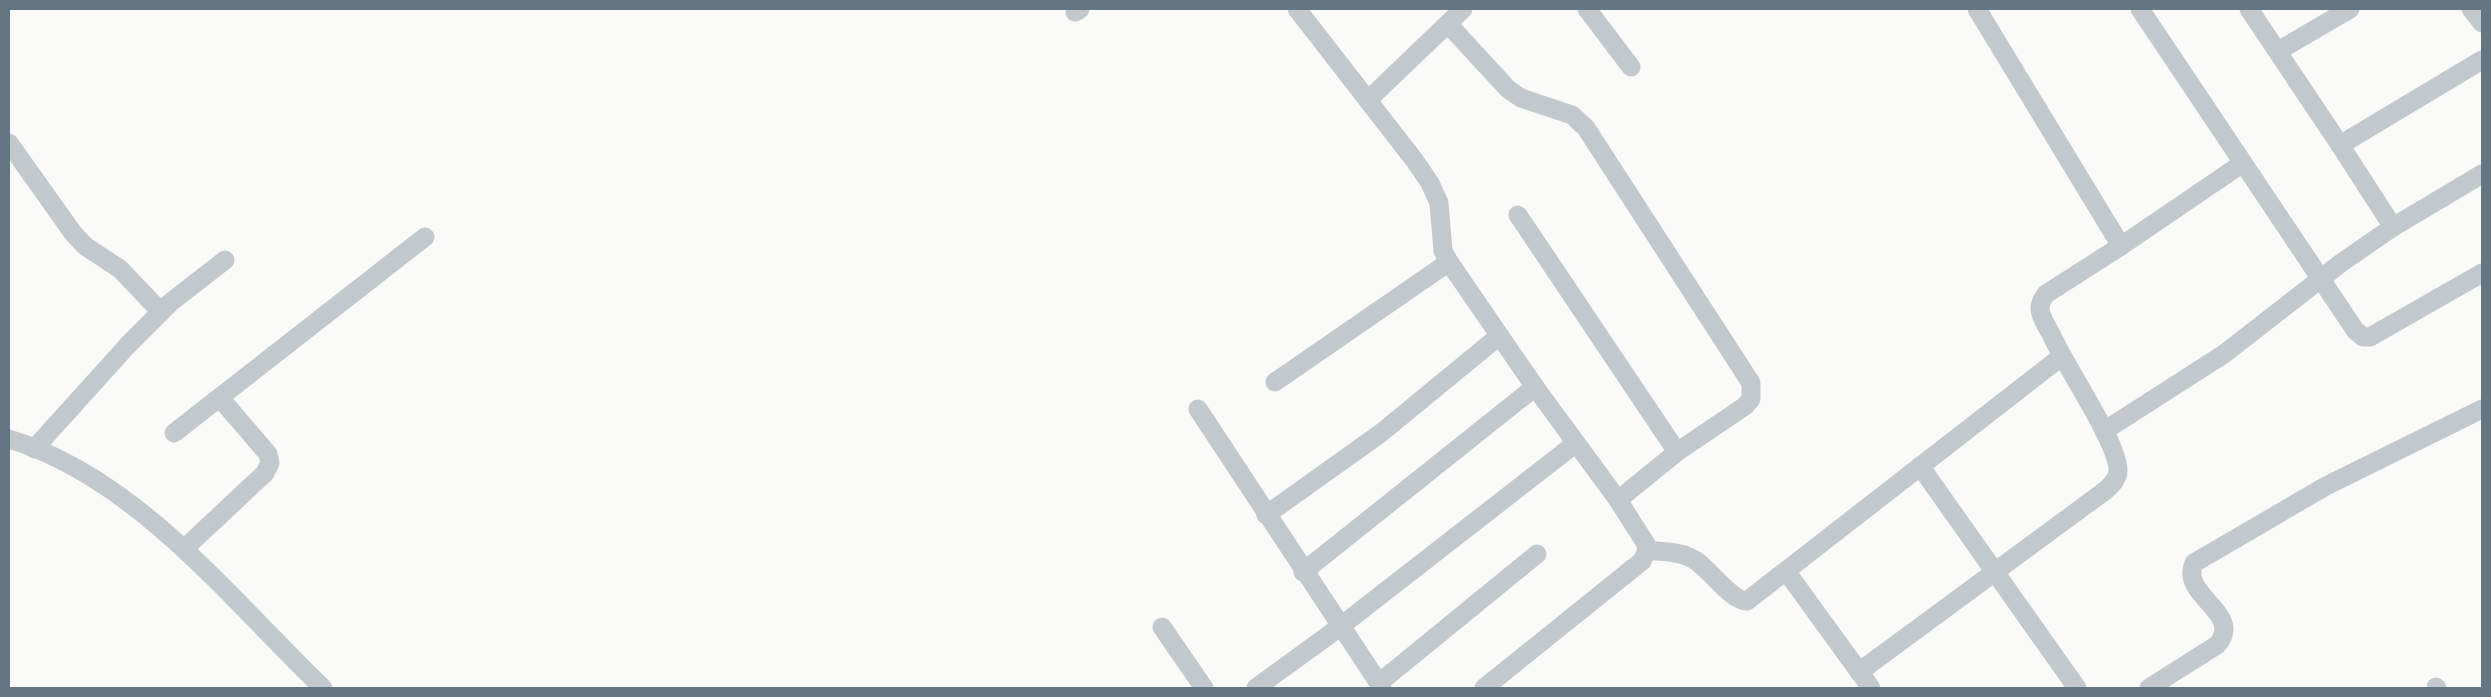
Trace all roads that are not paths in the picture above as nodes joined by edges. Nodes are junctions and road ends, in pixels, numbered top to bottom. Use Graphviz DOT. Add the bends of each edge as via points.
graph roads {
  1 [pos="1297,9"];
  2 [pos="1463,9"];
  3 [pos="1587,9"];
  4 [pos="1977,9"];
  5 [pos="2140,9"];
  6 [pos="2249,9"];
  7 [pos="2350,9"];
  8 [pos="2471,9"];
  9 [pos="2482,23"];
  10 [pos="1448,24"];
  11 [pos="2278,52"];
  12 [pos="2482,60"];
  13 [pos="1631,67"];
  14 [pos="1368,100"];
  15 [pos="9,143"];
  16 [pos="2340,145"];
  17 [pos="2242,163"];
  18 [pos="2482,174"];
  19 [pos="1518,214"];
  20 [pos="2392,227"];
  21 [pos="425,237"];
  22 [pos="2122,246"];
  23 [pos="225,260"];
  24 [pos="1448,262"];
  25 [pos="2482,273"];
  26 [pos="2319,280"];
  27 [pos="160,312"];
  28 [pos="1499,336"];
  29 [pos="2061,357"];
  30 [pos="1275,382"];
  31 [pos="1535,387"];
  32 [pos="220,398"];
  33 [pos="2482,409"];
  34 [pos="1198,410"];
  35 [pos="2104,431"];
  36 [pos="174,433"];
  37 [pos="9,439"];
  38 [pos="1576,443"];
  39 [pos="34,449"];
  40 [pos="1677,452"];
  41 [pos="1920,466"];
  42 [pos="1618,500"];
  43 [pos="1266,515"];
  44 [pos="184,549"];
  45 [pos="1647,550"];
  46 [pos="1537,554"];
  47 [pos="1786,571"];
  48 [pos="1303,572"];
  49 [pos="1993,572"];
  50 [pos="1341,626"];
  51 [pos="1162,627"];
  52 [pos="1859,672"];
  53 [pos="1380,686"];
  54 [pos="323,688"];
  55 [pos="1204,688"];
  56 [pos="1256,688"];
  57 [pos="1484,688"];
  58 [pos="1871,688"];
  59 [pos="2077,688"];
  60 [pos="2150,688"];
  1 -- 14 [label="street"];
  2 -- 10 [label="street"];
  3 -- 13 [label="street"];
  4 -- 22 [label="street"];
  5 -- 17 [label="street"];
  6 -- 11 [label="street"];
  7 -- 11 [label="street"];
  8 -- 9 [label="street"];
  10 -- 14 [label="street"];
  10 -- 40 [label="street" via="1508,89 1521,98 1572,116 1586,128 1751,382 1751,399 1745,406"];
  11 -- 16 [label="street"];
  12 -- 16 [label="street"];
  14 -- 24 [label="street" via="1430,183 1439,203 1441,238"];
  15 -- 27 [label="street" via="73,233 85,246 120,269"];
  16 -- 20 [label="street"];
  17 -- 22 [label="street"];
  17 -- 26 [label="street"];
  18 -- 20 [label="street"];
  19 -- 40 [label="street"];
  20 -- 26 [label="street"];
  21 -- 32 [label="street"];
  22 -- 29 [label="street" via="2046,294 2041,314"];
  23 -- 27 [label="street"];
  24 -- 28 [label="street"];
  24 -- 30 [label="street"];
  25 -- 26 [label="street" via="2370,337 2363,337 2354,330"];
  26 -- 35 [label="street" via="2224,354"];
  27 -- 39 [label="street"];
  28 -- 31 [label="street"];
  28 -- 43 [label="street" via="1381,433"];
  29 -- 35 [label="street"];
  29 -- 41 [label="street"];
  31 -- 38 [label="street"];
  31 -- 48 [label="street"];
  32 -- 36 [label="street"];
  32 -- 44 [label="street" via="268,454 270,463 265,474"];
  33 -- 60 [label="street" via="2326,486 2194,563 2191,575 2196,586 2224,622 2222,639"];
  34 -- 43 [label="street"];
  35 -- 49 [label="street" via="2117,462 2115,480 2106,490"];
  37 -- 39 [label="street"];
  38 -- 42 [label="street"];
  38 -- 50 [label="street"];
  39 -- 44 [label="street" via="102,485"];
  40 -- 42 [label="street"];
  41 -- 47 [label="street"];
  41 -- 49 [label="street"];
  42 -- 45 [label="street"];
  43 -- 48 [label="street"];
  44 -- 54 [label="street"];
  45 -- 47 [label="street" via="1689,556 1742,601"];
  45 -- 57 [label="street" via="1642,561"];
  46 -- 53 [label="street"];
  47 -- 52 [label="street"];
  48 -- 50 [label="street"];
  49 -- 52 [label="street"];
  49 -- 59 [label="street"];
  50 -- 53 [label="street"];
  50 -- 56 [label="street"];
  51 -- 55 [label="street"];
  52 -- 58 [label="street"];
}
